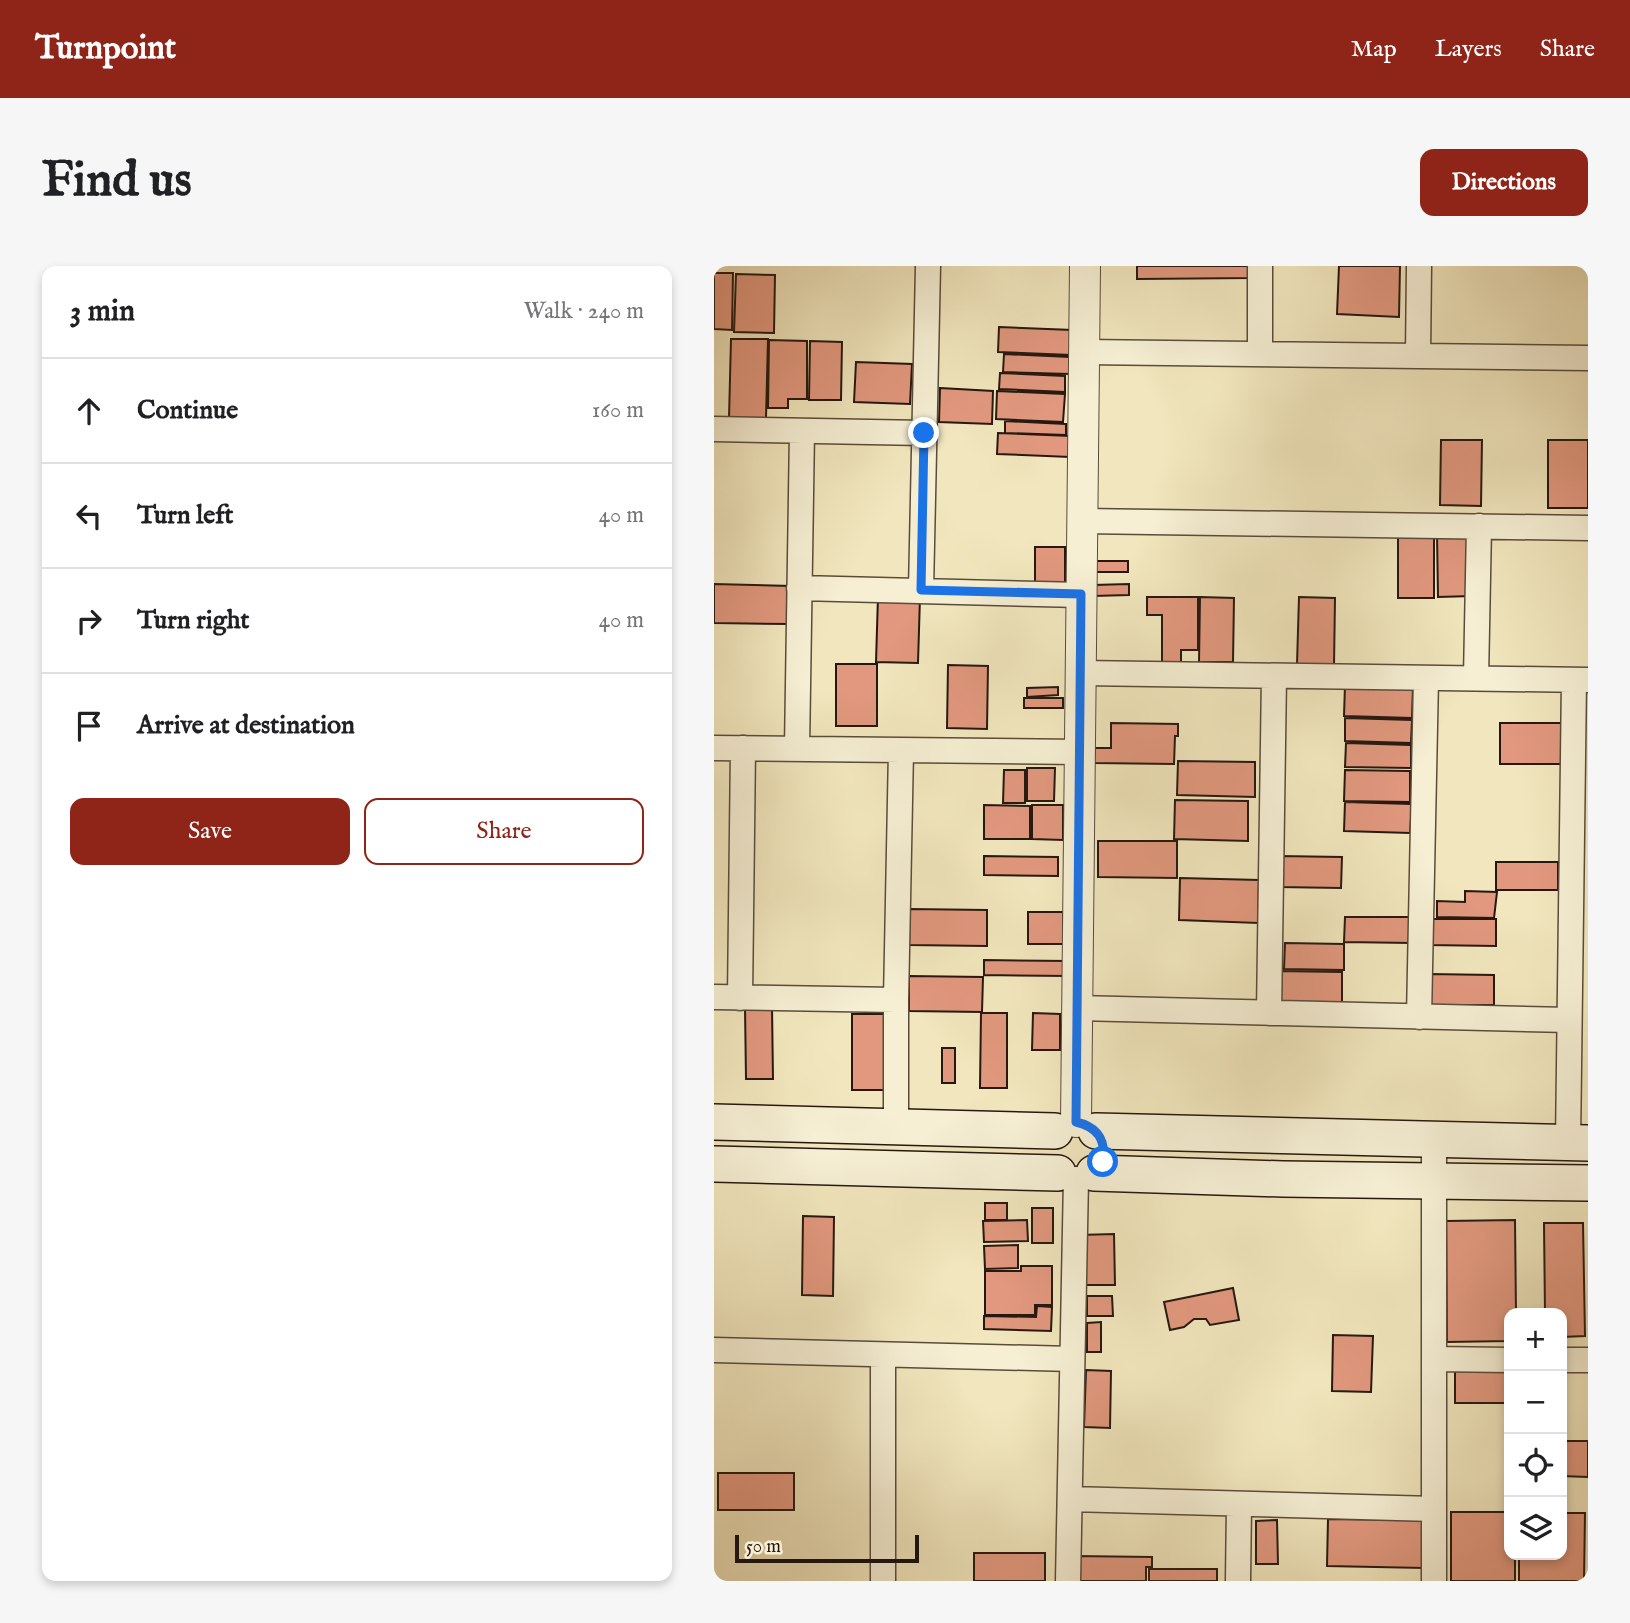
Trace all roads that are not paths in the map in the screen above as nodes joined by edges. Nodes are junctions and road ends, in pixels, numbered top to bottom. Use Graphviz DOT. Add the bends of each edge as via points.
graph roads {
  1 [pos="928,266"];
  2 [pos="1085,266"];
  3 [pos="1260,266"];
  4 [pos="1419,266"];
  5 [pos="1084,352"];
  6 [pos="1260,354"];
  7 [pos="1418,356"];
  8 [pos="1588,358"];
  9 [pos="714,429"];
  10 [pos="802,431"];
  11 [pos="924,433"];
  12 [pos="1082,521"];
  13 [pos="1479,526"];
  14 [pos="1588,528"];
  15 [pos="799,588"];
  16 [pos="921,590"];
  17 [pos="1081,594"];
  18 [pos="1081,673"];
  19 [pos="1274,676"];
  20 [pos="1426,678"];
  21 [pos="1476,678"];
  22 [pos="1581,680"];
  23 [pos="714,748"];
  24 [pos="743,748"];
  25 [pos="797,749"];
  26 [pos="901,750"];
  27 [pos="1080,752"];
  28 [pos="714,997"];
  29 [pos="740,998"];
  30 [pos="896,1000"];
  31 [pos="1077,1008"];
  32 [pos="1269,1013"];
  33 [pos="1419,1017"];
  34 [pos="1569,1020"];
  35 [pos="714,1122"];
  36 [pos="897,1127"];
  37 [pos="1076,1128"];
  38 [pos="1434,1139"];
  39 [pos="1578,1143"];
  40 [pos="714,1164"];
  41 [pos="1076,1175"];
  42 [pos="1434,1181"];
  43 [pos="1588,1182"];
  44 [pos="714,1350"];
  45 [pos="883,1355"];
  46 [pos="1072,1359"];
  47 [pos="1434,1359"];
  48 [pos="1504,1360"];
  49 [pos="1567,1360"];
  50 [pos="1588,1360"];
  51 [pos="1070,1499"];
  52 [pos="1239,1503"];
  53 [pos="1434,1509"];
  54 [pos="883,1581"];
  55 [pos="1068,1581"];
  56 [pos="1238,1581"];
  57 [pos="1434,1581"];
  1 -- 11 [label="street"];
  2 -- 5 [label="street"];
  3 -- 6 [label="street"];
  4 -- 7 [label="street"];
  5 -- 6 [label="street"];
  5 -- 12 [label="street"];
  6 -- 7 [label="street"];
  7 -- 8 [label="street"];
  9 -- 10 [label="street"];
  10 -- 11 [label="street"];
  10 -- 15 [label="street"];
  11 -- 16 [label="street"];
  12 -- 13 [label="street"];
  12 -- 17 [label="street"];
  13 -- 14 [label="street"];
  13 -- 21 [label="street"];
  15 -- 16 [label="street"];
  15 -- 25 [label="street"];
  16 -- 17 [label="street"];
  17 -- 18 [label="street"];
  18 -- 19 [label="street"];
  18 -- 27 [label="street"];
  19 -- 20 [label="street"];
  19 -- 32 [label="street"];
  20 -- 21 [label="street"];
  20 -- 33 [label="street"];
  21 -- 22 [label="street"];
  22 -- 34 [label="street"];
  23 -- 24 [label="street"];
  24 -- 25 [label="street"];
  24 -- 29 [label="street"];
  25 -- 26 [label="street"];
  26 -- 27 [label="street"];
  26 -- 30 [label="street"];
  27 -- 31 [label="street"];
  28 -- 29 [label="street"];
  29 -- 30 [label="street"];
  30 -- 36 [label="street"];
  31 -- 32 [label="street"];
  31 -- 37 [label="street"];
  32 -- 33 [label="street"];
  33 -- 34 [label="street"];
  34 -- 39 [label="street"];
  35 -- 36 [label="main road"];
  36 -- 37 [label="main road"];
  37 -- 38 [label="main road"];
  37 -- 41 [label="main road" via="1050,1140 1047,1153 1050,1162"];
  37 -- 41 [label="main road" via="1103,1140 1105,1149 1103,1162"];
  38 -- 39 [label="main road"];
  38 -- 42 [label="street"];
  40 -- 41 [label="main road"];
  41 -- 42 [label="main road"];
  41 -- 46 [label="street"];
  42 -- 43 [label="main road"];
  42 -- 47 [label="street"];
  44 -- 45 [label="street"];
  45 -- 46 [label="street"];
  45 -- 54 [label="street"];
  46 -- 51 [label="street"];
  47 -- 48 [label="street"];
  47 -- 53 [label="street"];
  49 -- 50 [label="street"];
  51 -- 52 [label="street"];
  51 -- 55 [label="street"];
  52 -- 53 [label="street"];
  52 -- 56 [label="street"];
  53 -- 57 [label="street"];
}
